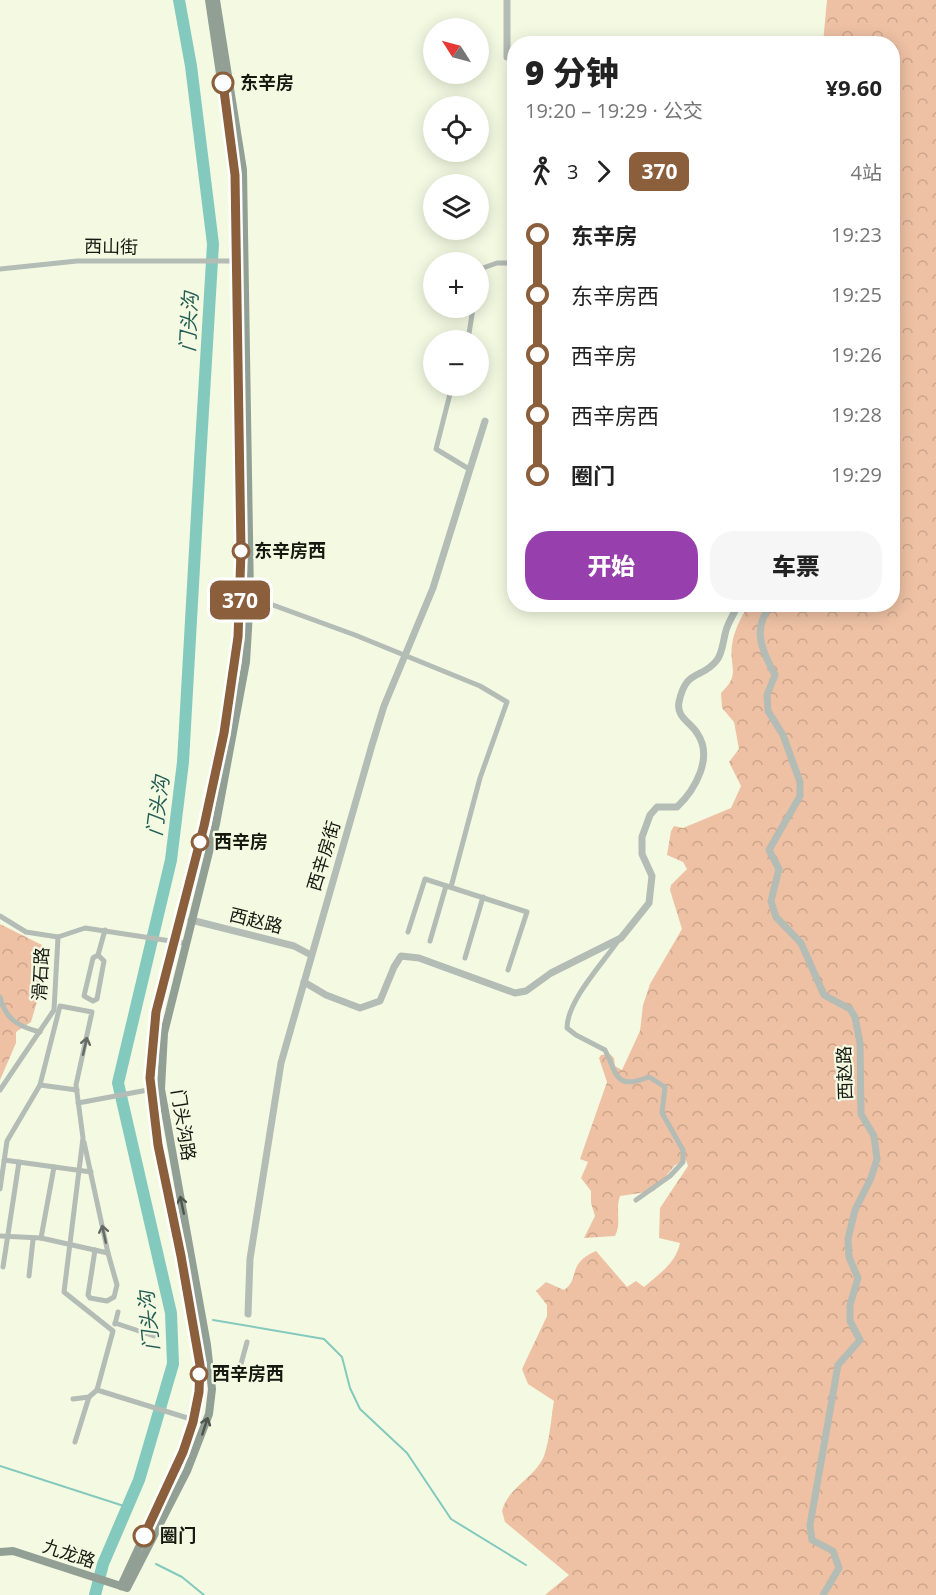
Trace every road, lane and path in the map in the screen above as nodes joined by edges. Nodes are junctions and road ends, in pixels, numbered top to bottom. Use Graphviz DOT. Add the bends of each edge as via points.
graph roads {
  1 [pos="209,0"];
  2 [pos="216,0"];
  3 [pos="507,0"];
  4 [pos="507,57"];
  5 [pos="240,261"];
  6 [pos="507,263"];
  7 [pos="489,265"];
  8 [pos="0,269"];
  9 [pos="449,396"];
  10 [pos="485,421"];
  11 [pos="469,469"];
  12 [pos="250,596"];
  13 [pos="241,597"];
  14 [pos="735,612"];
  15 [pos="767,612"];
  16 [pos="406,656"];
  17 [pos="448,886"];
  18 [pos="483,897"];
  19 [pos="0,916"];
  20 [pos="191,920"];
  21 [pos="105,930"];
  22 [pos="408,932"];
  23 [pos="58,937"];
  24 [pos="621,938"];
  25 [pos="430,941"];
  26 [pos="174,942"];
  27 [pos="184,944"];
  28 [pos="98,955"];
  29 [pos="311,955"];
  30 [pos="465,958"];
  31 [pos="508,970"];
  32 [pos="304,982"];
  33 [pos="0,998"];
  34 [pos="39,1032"];
  35 [pos="40,1085"];
  36 [pos="151,1089"];
  37 [pos="160,1089"];
  38 [pos="0,1090"];
  39 [pos="77,1090"];
  40 [pos="78,1103"];
  41 [pos="83,1138"];
  42 [pos="4,1160"];
  43 [pos="19,1162"];
  44 [pos="54,1167"];
  45 [pos="78,1170"];
  46 [pos="91,1172"];
  47 [pos="0,1189"];
  48 [pos="636,1200"];
  49 [pos="0,1236"];
  50 [pos="8,1237"];
  51 [pos="41,1238"];
  52 [pos="33,1239"];
  53 [pos="69,1246"];
  54 [pos="95,1250"];
  55 [pos="108,1252"];
  56 [pos="3,1267"];
  57 [pos="29,1276"];
  58 [pos="118,1312"];
  59 [pos="248,1314"];
  60 [pos="115,1323"];
  61 [pos="113,1331"];
  62 [pos="154,1336"];
  63 [pos="247,1342"];
  64 [pos="200,1365"];
  65 [pos="209,1366"];
  66 [pos="96,1390"];
  67 [pos="89,1397"];
  68 [pos="73,1399"];
  69 [pos="194,1420"];
  70 [pos="75,1443"];
  71 [pos="0,1552"];
  72 [pos="122,1588"];
  73 [pos="823,1595"];
  1 -- 5 [label="main road, 门头沟路" via="231,134"];
  2 -- 5 [label="main road, 门头沟路" via="243,170"];
  3 -- 4 [label="street"];
  5 -- 8 [label="street, 西山街" via="76,261"];
  5 -- 12 [label="main road, 门头沟路"];
  5 -- 13 [label="main road, 门头沟路"];
  6 -- 7 [label="street"];
  9 -- 11 [label="street" via="436,448"];
  10 -- 11 [label="street, 西辛房街"];
  11 -- 16 [label="street, 西辛房街" via="433,588"];
  12 -- 13 [label="street"];
  12 -- 16 [label="street"];
  12 -- 20 [label="main road, 门头沟路" via="246,662 216,824"];
  13 -- 26 [label="main road, 门头沟路" via="224,733"];
  14 -- 24 [label="street" via="719,658 685,683 678,705 681,716 698,734 703,750 700,772 692,792 676,807 657,807 651,815 642,837 642,854 652,876 649,903"];
  15 -- 73 [label="street, 西赵路" via="759,638 775,675 767,695 768,711 783,735 800,782 800,796 769,850 779,869 771,901 783,927 801,943 824,995 850,1009 855,1017 861,1114 874,1136 877,1159 855,1210 848,1239 849,1257 858,1278 850,1321 860,1340 838,1365 811,1514 812,1540 833,1551 839,1568"];
  16 -- 17 [label="street" via="480,686 507,702"];
  16 -- 29 [label="street, 西辛房街" via="384,706"];
  17 -- 18 [label="street"];
  17 -- 22 [label="street" via="425,879"];
  17 -- 25 [label="street"];
  18 -- 30 [label="street"];
  18 -- 31 [label="street" via="527,912"];
  19 -- 23 [label="street" via="26,932"];
  20 -- 27 [label="main road, 门头沟路"];
  20 -- 29 [label="street, 西赵路" via="294,946"];
  21 -- 23 [label="street, 滑石路" via="85,928"];
  21 -- 26 [label="street, 滑石路"];
  21 -- 28 [label="street"];
  23 -- 34 [label="street, 滑石路" via="54,1010"];
  24 -- 32 [label="street" via="551,973 526,991 515,993 419,958 401,956 380,1001 360,1008"];
  24 -- 48 [label="street" via="573,1005 567,1028 605,1050 620,1081 630,1083 649,1077 664,1087 662,1113 683,1150 683,1162"];
  26 -- 27 [label="street, 滑石路"];
  26 -- 36 [label="main road, 门头沟路" via="156,1012"];
  27 -- 37 [label="main road, 门头沟路" via="164,1033"];
  28 -- 28 [label="street" via="93,958 84,996 93,1001 104,961"];
  29 -- 32 [label="street, 西辛房街"];
  32 -- 59 [label="street, 西辛房街" via="275,1092 250,1259"];
  33 -- 34 [label="street" via="8,1016"];
  34 -- 38 [label="street, 滑石路"];
  35 -- 39 [label="street"];
  39 -- 35 [label="street, one-way" via="92,1012 60,1006"];
  35 -- 42 [label="street" via="10,1133"];
  36 -- 37 [label="street"];
  36 -- 40 [label="street"];
  36 -- 64 [label="main road, 门头沟路" via="161,1165"];
  65 -- 37 [label="main road, 门头沟路, one-way" via="202,1309"];
  39 -- 40 [label="street"];
  40 -- 41 [label="street"];
  41 -- 45 [label="street"];
  41 -- 46 [label="street"];
  42 -- 43 [label="street"];
  42 -- 47 [label="street"];
  43 -- 44 [label="street"];
  43 -- 50 [label="street"];
  44 -- 45 [label="street"];
  44 -- 51 [label="street"];
  45 -- 46 [label="street"];
  45 -- 53 [label="street"];
  55 -- 46 [label="street, one-way"];
  49 -- 50 [label="street"];
  50 -- 52 [label="street"];
  50 -- 56 [label="street"];
  51 -- 52 [label="street"];
  51 -- 53 [label="street"];
  52 -- 57 [label="street"];
  53 -- 54 [label="street"];
  53 -- 61 [label="street" via="64,1292"];
  54 -- 55 [label="street"];
  54 -- 55 [label="street" via="88,1295 107,1301 114,1297 117,1285"];
  58 -- 60 [label="street"];
  60 -- 61 [label="street"];
  60 -- 62 [label="street"];
  61 -- 66 [label="street"];
  63 -- 65 [label="street" via="238,1375"];
  64 -- 65 [label="street"];
  64 -- 69 [label="main road, 门头沟路"];
  72 -- 65 [label="main road, 门头沟路, one-way" via="199,1445 209,1414"];
  66 -- 67 [label="street"];
  66 -- 69 [label="street"];
  67 -- 68 [label="street"];
  67 -- 70 [label="street"];
  69 -- 72 [label="main road, 门头沟路"];
  71 -- 72 [label="main road, 九龙路" via="13,1551"];
}
